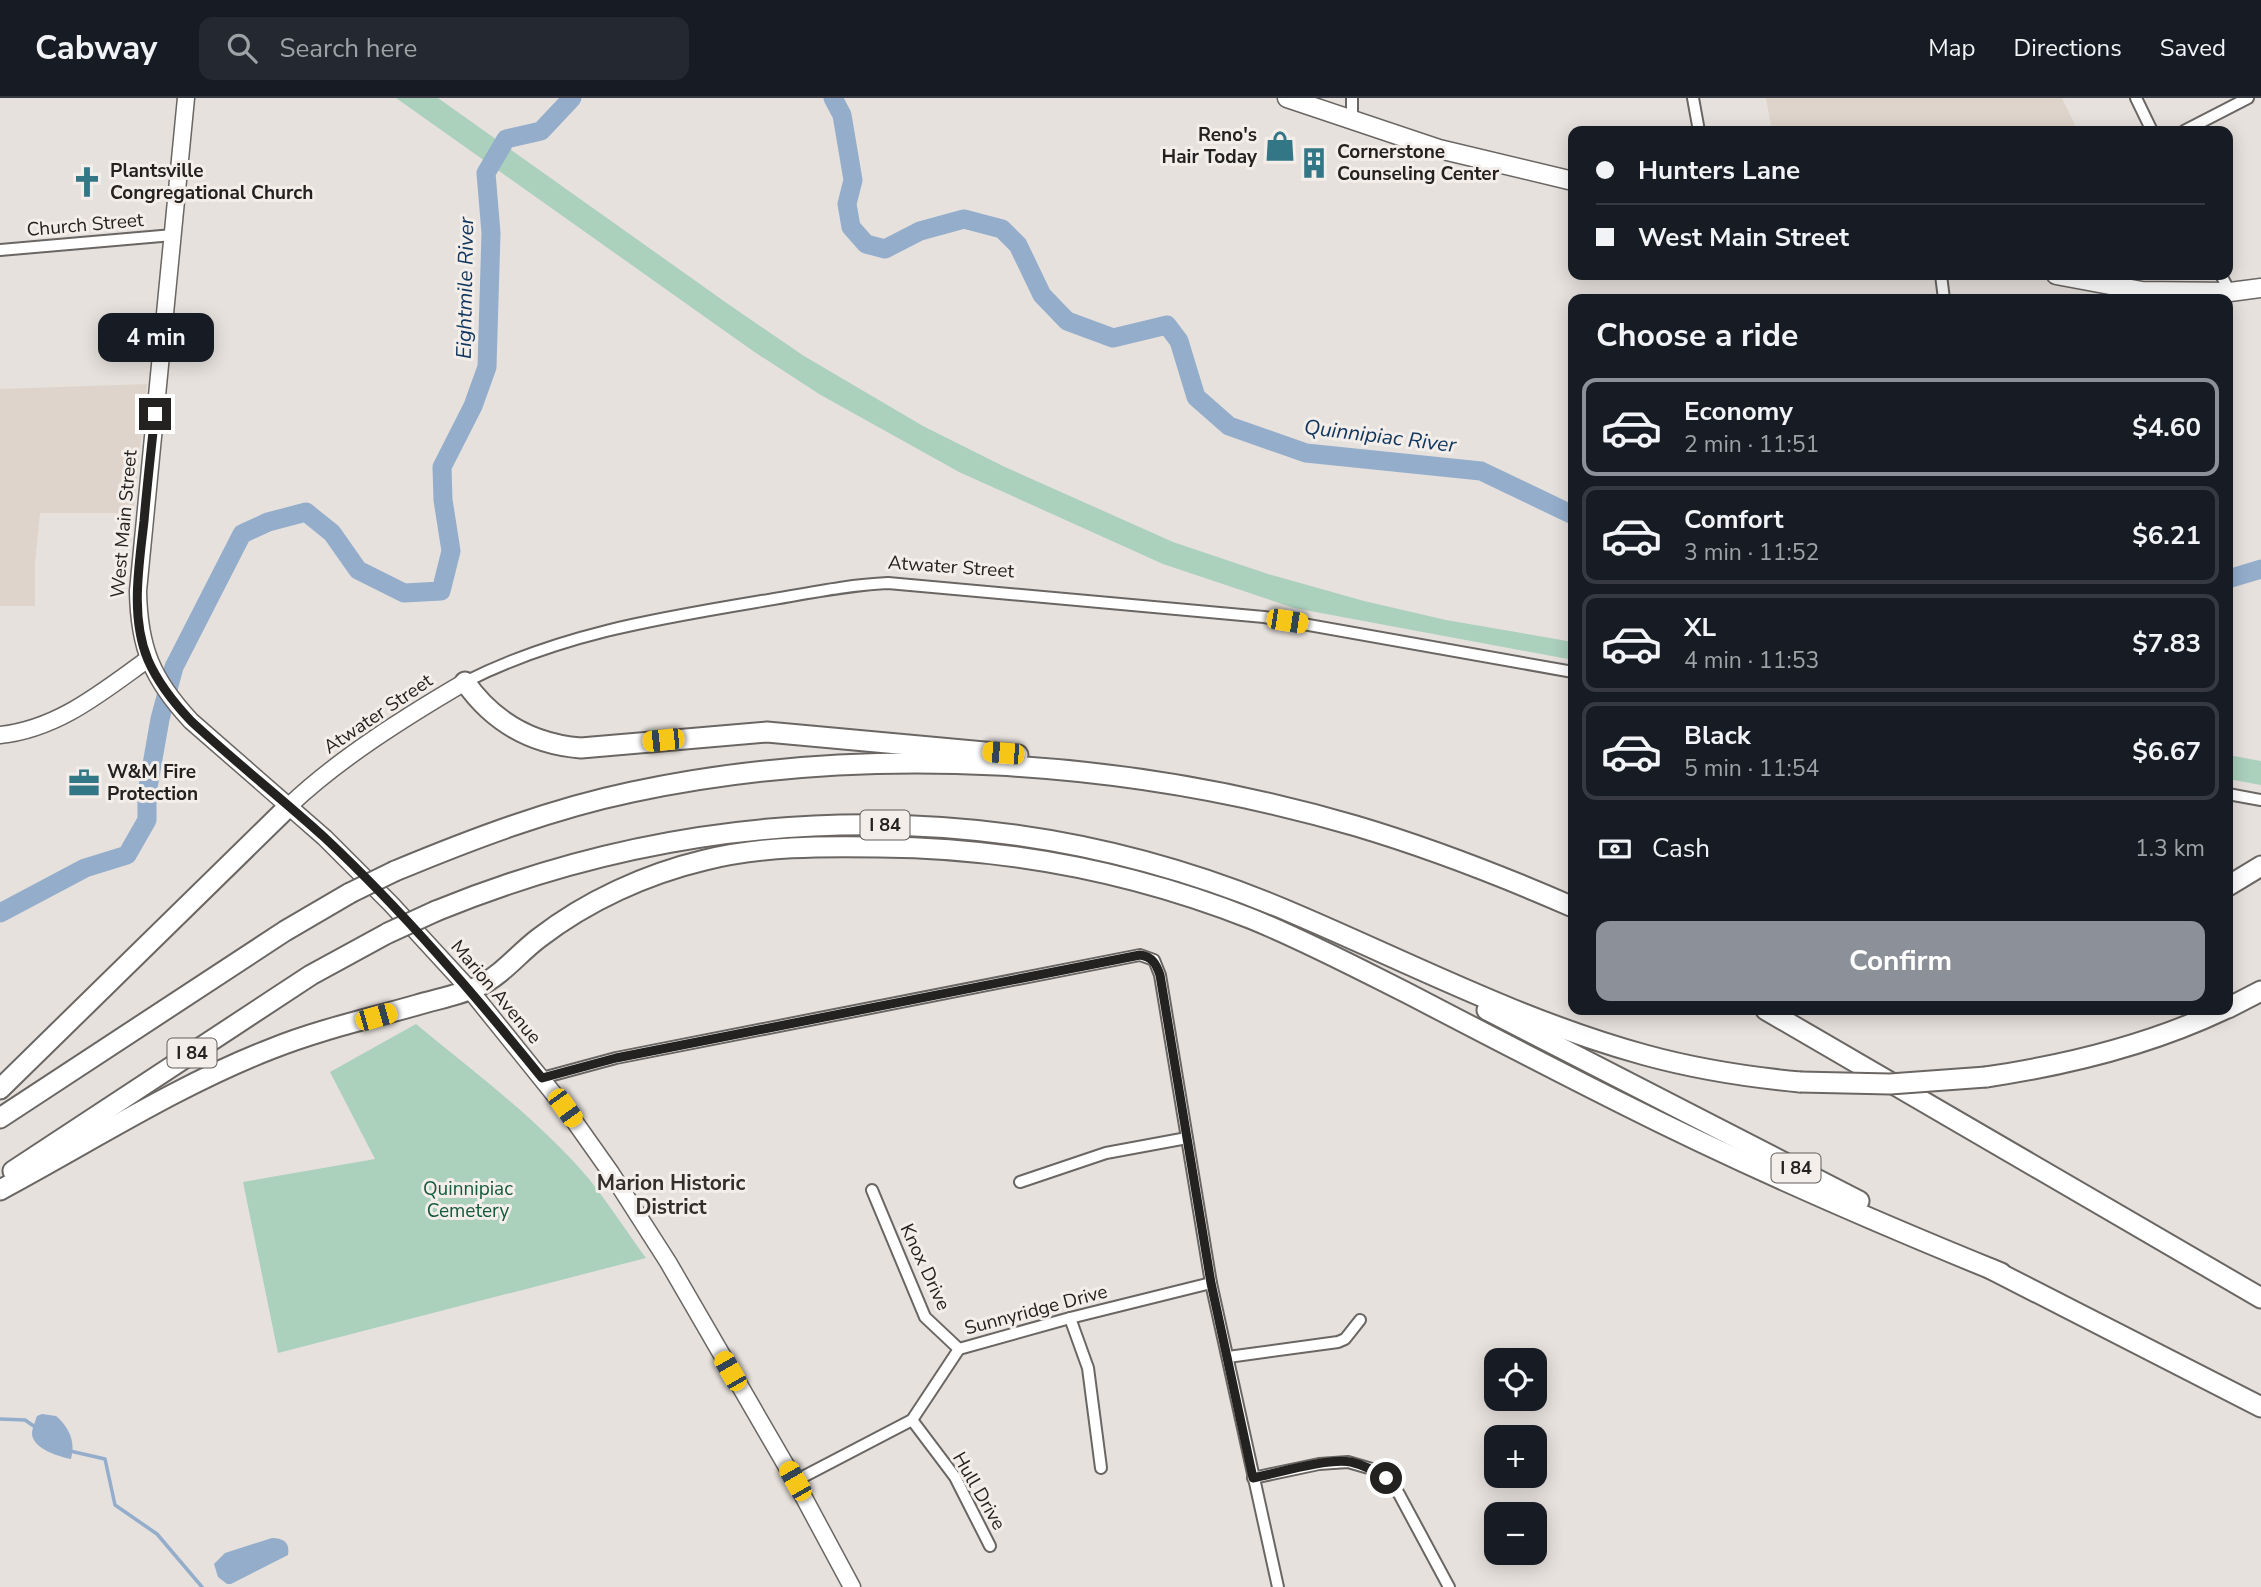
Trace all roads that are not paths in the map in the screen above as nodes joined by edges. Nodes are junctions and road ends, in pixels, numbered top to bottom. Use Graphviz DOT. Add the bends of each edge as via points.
graph roads {
  1 [pos="186,98"];
  2 [pos="1287,98"];
  3 [pos="1352,98"];
  4 [pos="1693,98"];
  5 [pos="2136,98"];
  6 [pos="2248,98"];
  7 [pos="1352,121"];
  8 [pos="1698,126"];
  9 [pos="2150,126"];
  10 [pos="2194,126"];
  11 [pos="1568,180"];
  12 [pos="173,235"];
  13 [pos="0,250"];
  14 [pos="2083,280"];
  15 [pos="2224,280"];
  16 [pos="2261,288"];
  17 [pos="2230,292"];
  18 [pos="148,659"];
  19 [pos="1568,671"];
  20 [pos="465,682"];
  21 [pos="0,735"];
  22 [pos="1184,786"];
  23 [pos="2233,795"];
  24 [pos="2261,800"];
  25 [pos="289,806"];
  26 [pos="1410,843"];
  27 [pos="2261,866"];
  28 [pos="2233,883"];
  29 [pos="1568,891"];
  30 [pos="1568,905"];
  31 [pos="1330,930"];
  32 [pos="470,990"];
  33 [pos="2261,991"];
  34 [pos="2233,1005"];
  35 [pos="1775,1015"];
  36 [pos="2211,1015"];
  37 [pos="542,1078"];
  38 [pos="0,1089"];
  39 [pos="0,1118"];
  40 [pos="1187,1138"];
  41 [pos="2035,1166"];
  42 [pos="0,1179"];
  43 [pos="1020,1182"];
  44 [pos="0,1190"];
  45 [pos="873,1191"];
  46 [pos="2001,1273"];
  47 [pos="1211,1283"];
  48 [pos="2261,1283"];
  49 [pos="2261,1298"];
  50 [pos="1070,1318"];
  51 [pos="1360,1320"];
  52 [pos="959,1349"];
  53 [pos="1228,1357"];
  54 [pos="2261,1407"];
  55 [pos="912,1420"];
  56 [pos="1101,1468"];
  57 [pos="1253,1478"];
  58 [pos="795,1481"];
  59 [pos="989,1546"];
  60 [pos="852,1587"];
  61 [pos="1278,1587"];
  62 [pos="1449,1587"];
  1 -- 12 [label="main road, West Main Street"];
  2 -- 7 [label="highway"];
  3 -- 7 [label="street"];
  4 -- 8 [label="street"];
  5 -- 9 [label="street"];
  6 -- 10 [label="street"];
  7 -- 11 [label="highway" via="1439,149"];
  12 -- 13 [label="street, Church Street"];
  12 -- 18 [label="main road, West Main Street" via="138,590 141,637"];
  14 -- 17 [label="highway" via="2142,291"];
  15 -- 17 [label="street"];
  16 -- 17 [label="highway"];
  18 -- 21 [label="main road" via="58,720"];
  18 -- 25 [label="main road, Marion Avenue" via="173,701"];
  19 -- 20 [label="street, Atwater Street" via="1264,617 888,583 615,627 535,652"];
  20 -- 22 [label="highway" via="512,727 562,746 742,733 793,734 1083,762"];
  20 -- 25 [label="main road, Atwater Street" via="320,779"];
  22 -- 26 [label="highway, I 84" via="1298,811"];
  22 -- 39 [label="highway, I 84, bridge" via="1068,771 894,764 778,770 673,784 591,802 499,831 350,893"];
  23 -- 24 [label="street"];
  25 -- 32 [label="main road, Marion Avenue" via="357,869"];
  25 -- 38 [label="highway"];
  26 -- 29 [label="highway" via="1505,867"];
  26 -- 30 [label="highway, I 84"];
  27 -- 28 [label="highway"];
  31 -- 36 [label="highway, bridge" via="1518,1011 1612,1045 1707,1069 1800,1082 1890,1084 2048,1067 2160,1035"];
  31 -- 42 [label="highway, I 84, bridge" via="1170,868 1055,841 991,832 888,825 796,827 680,840 568,866 492,890 388,933 302,981"];
  31 -- 46 [label="highway, I 84"];
  32 -- 37 [label="main road, Marion Avenue"];
  32 -- 44 [label="highway" via="250,1057"];
  32 -- 46 [label="highway" via="492,979 542,936 587,907 646,879 706,860 758,850 912,847 1062,865 1187,896 1288,934 1629,1107 1882,1224"];
  33 -- 34 [label="highway"];
  35 -- 41 [label="highway"];
  37 -- 40 [label="street" via="616,1058 1140,955 1154,960 1160,975"];
  37 -- 58 [label="main road, Marion Avenue" via="631,1202"];
  40 -- 43 [label="street" via="1106,1153"];
  40 -- 47 [label="street"];
  41 -- 48 [label="highway"];
  41 -- 49 [label="highway"];
  45 -- 52 [label="street, Knox Drive" via="925,1317"];
  46 -- 54 [label="highway, I 84"];
  47 -- 50 [label="street, Sunnyridge Drive"];
  47 -- 53 [label="street"];
  50 -- 52 [label="street, Sunnyridge Drive"];
  50 -- 56 [label="street" via="1088,1368"];
  51 -- 53 [label="street" via="1338,1342"];
  52 -- 55 [label="street, Sunnyridge Drive"];
  53 -- 57 [label="street"];
  55 -- 58 [label="street, Sunnyridge Drive"];
  55 -- 59 [label="street, Hull Drive" via="955,1477"];
  57 -- 61 [label="street"];
  57 -- 62 [label="street" via="1329,1463 1348,1462 1372,1469 1399,1494"];
  58 -- 60 [label="main road, Marion Avenue"];
}
